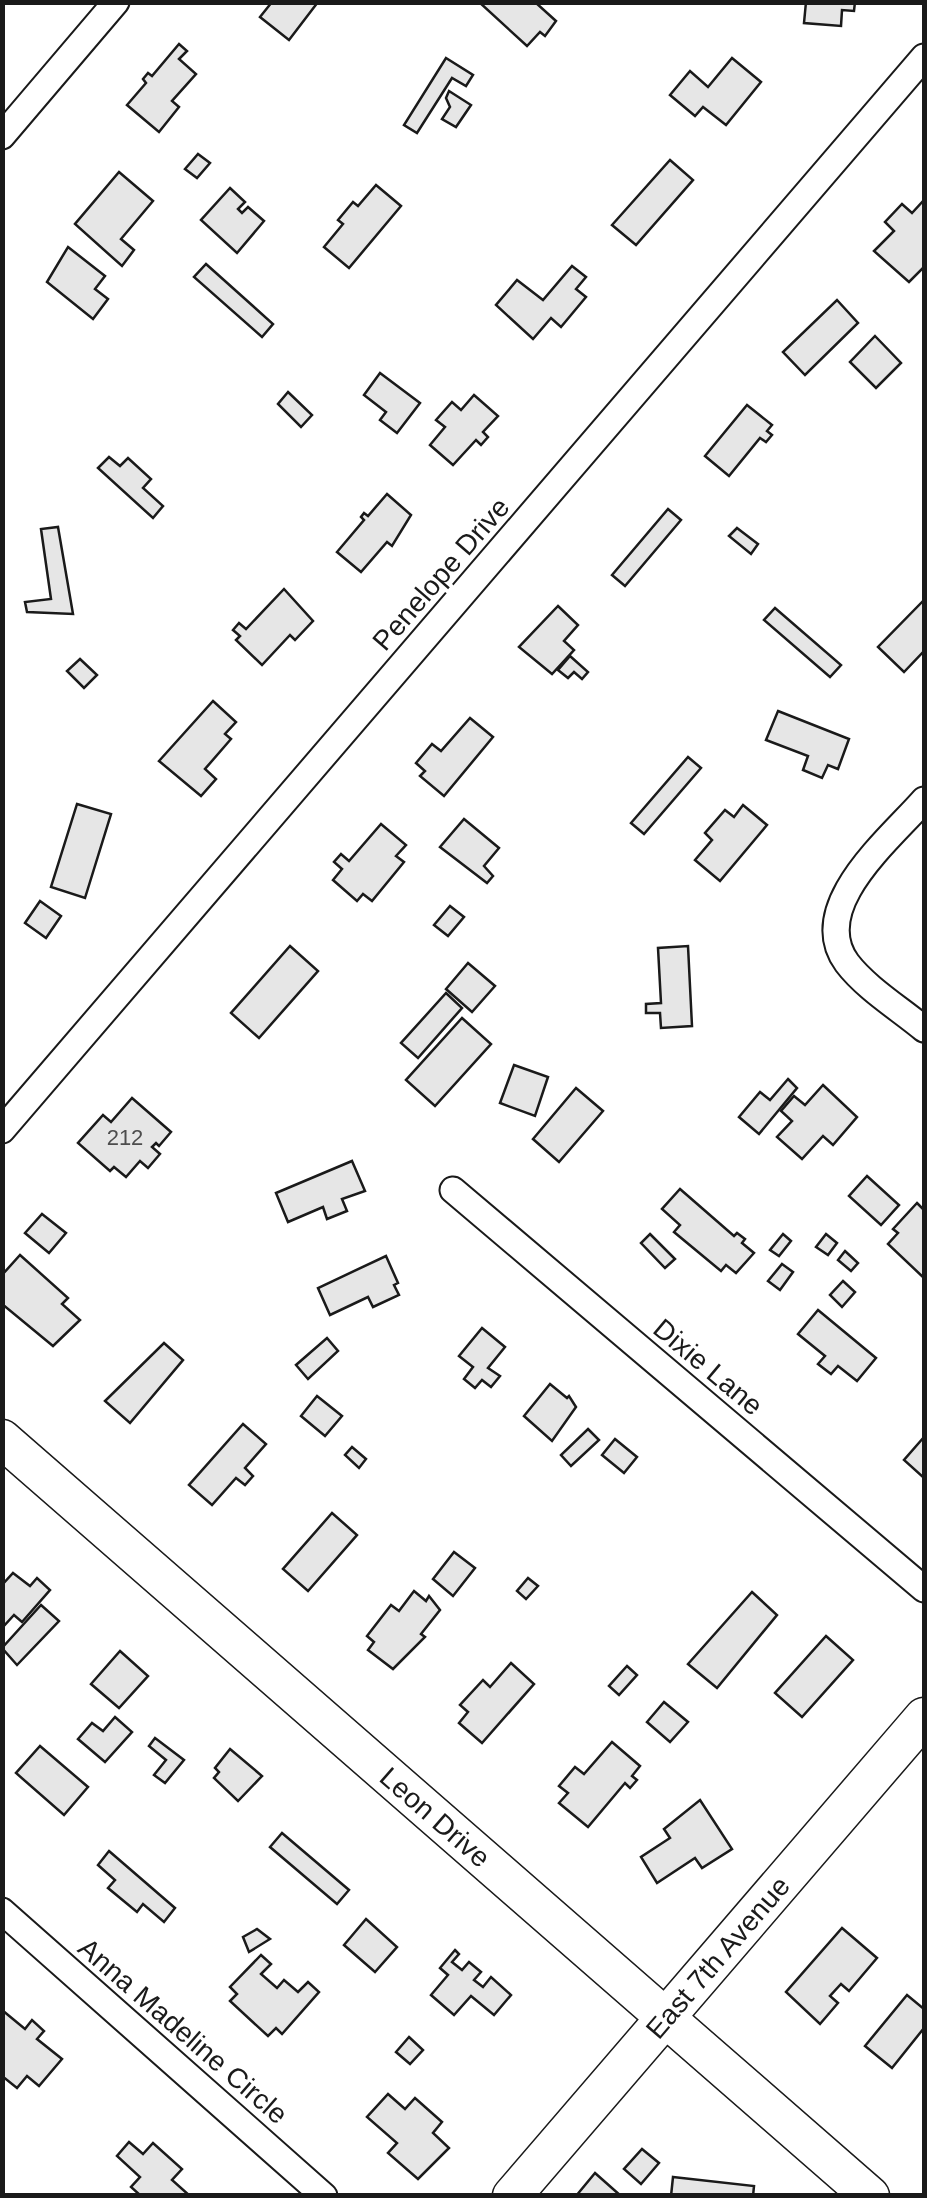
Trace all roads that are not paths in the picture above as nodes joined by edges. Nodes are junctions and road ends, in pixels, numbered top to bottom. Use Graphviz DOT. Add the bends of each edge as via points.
graph roads {
  1 [pos="116,2"];
  2 [pos="924,57"];
  3 [pos="2,136"];
  4 [pos="924,800"];
  5 [pos="924,1029"];
  6 [pos="2,1130"];
  7 [pos="453,1190"];
  8 [pos="2,1440"];
  9 [pos="924,1589"];
  10 [pos="924,1718"];
  11 [pos="2,1912"];
  12 [pos="666,2018"];
  13 [pos="324,2196"];
  14 [pos="512,2196"];
  15 [pos="870,2196"];
  1 -- 3 [label="street"];
  2 -- 6 [label="street, Penelope Drive"];
  4 -- 5 [label="street" via="859,876 840,905 834,930 850,966"];
  7 -- 9 [label="street, Dixie Lane"];
  8 -- 12 [label="street, Leon Drive"];
  10 -- 12 [label="street, East 7th Avenue"];
  11 -- 13 [label="street, Anna Madeline Circle"];
  12 -- 14 [label="street, East 7th Avenue"];
  12 -- 15 [label="street, Leon Drive"];
}
